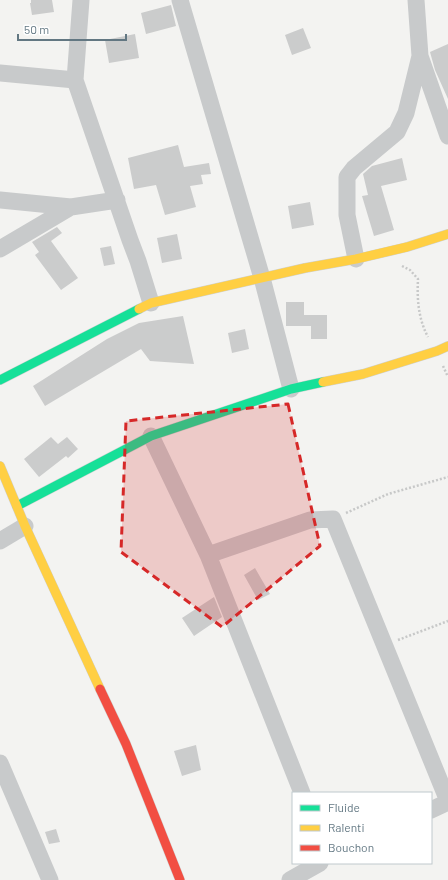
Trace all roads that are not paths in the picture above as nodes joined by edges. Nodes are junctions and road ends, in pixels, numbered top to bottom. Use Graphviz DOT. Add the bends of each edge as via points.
graph roads {
  1 [pos="81,0"];
  2 [pos="180,0"];
  3 [pos="416,0"];
  4 [pos="420,56"];
  5 [pos="0,73"];
  6 [pos="76,80"];
  7 [pos="448,136"];
  8 [pos="0,200"];
  9 [pos="117,200"];
  10 [pos="71,207"];
  11 [pos="448,234"];
  12 [pos="0,249"];
  13 [pos="356,259"];
  14 [pos="262,278"];
  15 [pos="151,303"];
  16 [pos="448,346"];
  17 [pos="0,380"];
  18 [pos="291,389"];
  19 [pos="151,436"];
  20 [pos="0,466"];
  21 [pos="17,506"];
  22 [pos="25,526"];
  23 [pos="0,542"];
  24 [pos="208,555"];
  25 [pos="0,763"];
  26 [pos="302,792"];
  27 [pos="448,802"];
  28 [pos="432,810"];
  29 [pos="318,864"];
  30 [pos="50,880"];
  31 [pos="180,880"];
  32 [pos="290,880"];
  1 -- 6 [label="street"];
  2 -- 14 [label="street"];
  3 -- 4 [label="street"];
  4 -- 7 [label="street"];
  4 -- 13 [label="street" via="406,113 397,132 354,168 347,177 347,215"];
  5 -- 6 [label="street"];
  6 -- 9 [label="street"];
  8 -- 10 [label="street"];
  9 -- 10 [label="street"];
  9 -- 15 [label="street"];
  10 -- 12 [label="street"];
  11 -- 13 [label="street"];
  13 -- 14 [label="street"];
  14 -- 15 [label="street"];
  14 -- 18 [label="street"];
  15 -- 17 [label="street"];
  16 -- 18 [label="street" via="363,374"];
  18 -- 19 [label="street"];
  19 -- 21 [label="street"];
  19 -- 24 [label="street"];
  20 -- 21 [label="street"];
  21 -- 22 [label="street"];
  22 -- 23 [label="street"];
  22 -- 31 [label="street" via="126,744"];
  24 -- 26 [label="street"];
  24 -- 27 [label="street" via="310,520 333,519"];
  25 -- 30 [label="street"];
  27 -- 28 [label="street"];
  29 -- 32 [label="street"];
}
